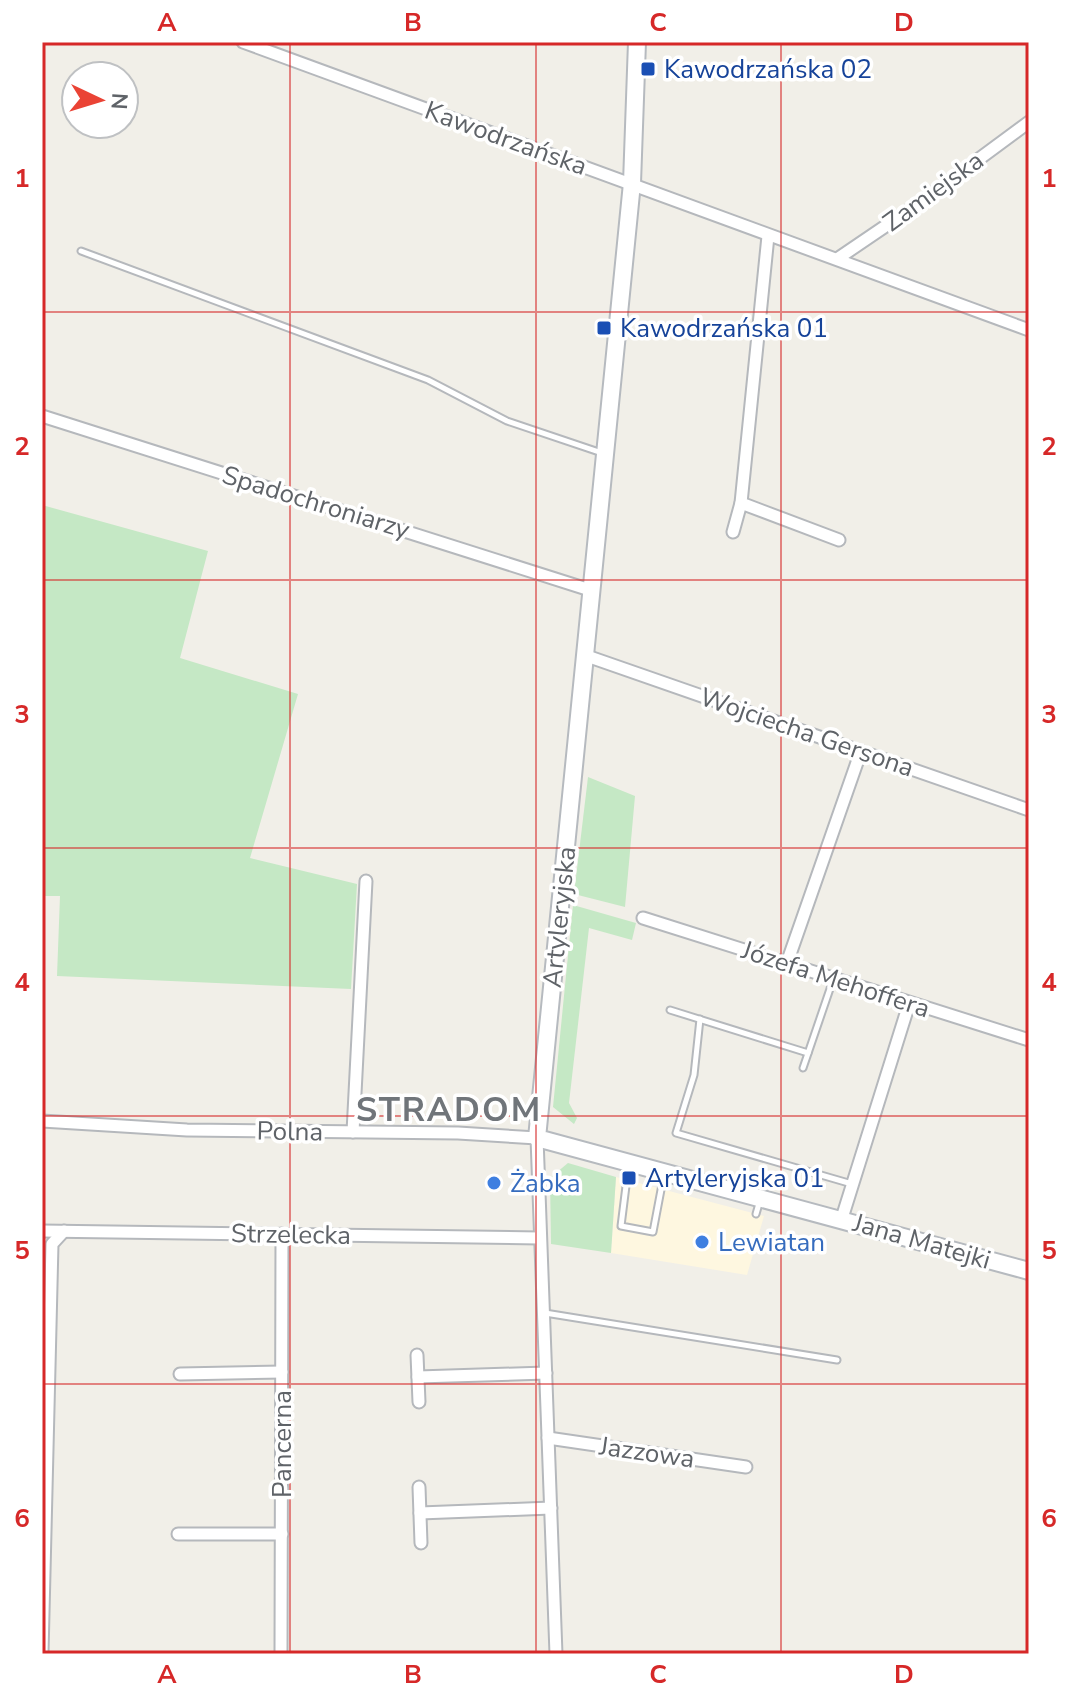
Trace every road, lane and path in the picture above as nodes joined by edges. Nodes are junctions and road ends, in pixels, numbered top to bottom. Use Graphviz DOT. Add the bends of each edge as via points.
graph roads {
  1 [pos="243,42"];
  2 [pos="637,42"];
  3 [pos="1029,122"];
  4 [pos="632,183"];
  5 [pos="768,236"];
  6 [pos="81,251"];
  7 [pos="837,259"];
  8 [pos="1029,330"];
  9 [pos="42,416"];
  10 [pos="604,454"];
  11 [pos="741,503"];
  12 [pos="733,532"];
  13 [pos="839,540"];
  14 [pos="590,590"];
  15 [pos="584,655"];
  16 [pos="861,751"];
  17 [pos="1029,810"];
  18 [pos="366,881"];
  19 [pos="643,918"];
  20 [pos="787,963"];
  21 [pos="834,979"];
  22 [pos="909,1004"];
  23 [pos="670,1010"];
  24 [pos="700,1019"];
  25 [pos="1029,1040"];
  26 [pos="808,1053"];
  27 [pos="803,1068"];
  28 [pos="42,1121"];
  29 [pos="353,1132"];
  30 [pos="537,1138"];
  31 [pos="664,1171"];
  32 [pos="853,1184"];
  33 [pos="626,1186"];
  34 [pos="761,1197"];
  35 [pos="756,1214"];
  36 [pos="842,1218"];
  37 [pos="42,1231"];
  38 [pos="64,1231"];
  39 [pos="282,1234"];
  40 [pos="539,1238"];
  41 [pos="1029,1271"];
  42 [pos="544,1312"];
  43 [pos="417,1355"];
  44 [pos="837,1360"];
  45 [pos="282,1372"];
  46 [pos="546,1373"];
  47 [pos="180,1374"];
  48 [pos="418,1377"];
  49 [pos="419,1402"];
  50 [pos="548,1438"];
  51 [pos="746,1467"];
  52 [pos="419,1487"];
  53 [pos="551,1508"];
  54 [pos="420,1513"];
  55 [pos="178,1534"];
  56 [pos="282,1534"];
  57 [pos="421,1543"];
  58 [pos="42,1654"];
  59 [pos="281,1654"];
  60 [pos="556,1654"];
  1 -- 4 [label="street, Kawodrzańska"];
  2 -- 4 [label="street, Artyleryjska"];
  3 -- 7 [label="street, Zamiejska"];
  4 -- 5 [label="street, Kawodrzańska"];
  4 -- 10 [label="street, Artyleryjska"];
  5 -- 7 [label="street, Kawodrzańska"];
  5 -- 11 [label="street"];
  6 -- 10 [label="lane" via="428,380 507,421"];
  7 -- 8 [label="street, Kawodrzańska"];
  9 -- 14 [label="street, Spadochroniarzy"];
  10 -- 14 [label="street, Artyleryjska"];
  11 -- 12 [label="street"];
  11 -- 13 [label="street"];
  14 -- 15 [label="street, Artyleryjska"];
  15 -- 16 [label="street, Wojciecha Gersona"];
  15 -- 30 [label="street, Artyleryjska"];
  16 -- 17 [label="street, Wojciecha Gersona"];
  16 -- 20 [label="street"];
  18 -- 29 [label="street"];
  19 -- 20 [label="street, Józefa Mehoffera"];
  20 -- 21 [label="street, Józefa Mehoffera"];
  21 -- 22 [label="street, Józefa Mehoffera"];
  21 -- 26 [label="lane"];
  22 -- 25 [label="street, Józefa Mehoffera"];
  22 -- 32 [label="street"];
  23 -- 24 [label="lane"];
  24 -- 26 [label="lane"];
  24 -- 32 [label="lane" via="694,1075 676,1133"];
  26 -- 27 [label="lane"];
  28 -- 29 [label="street, Polna"];
  29 -- 30 [label="street, Polna"];
  30 -- 31 [label="street, Jana Matejki"];
  30 -- 40 [label="street, Artyleryjska"];
  31 -- 33 [label="lane" via="653,1232 621,1226"];
  31 -- 34 [label="street, Jana Matejki"];
  32 -- 36 [label="street"];
  34 -- 35 [label="lane"];
  34 -- 36 [label="street, Jana Matejki"];
  36 -- 41 [label="street, Jana Matejki"];
  37 -- 38 [label="street, Strzelecka"];
  38 -- 39 [label="street, Strzelecka"];
  38 -- 58 [label="street" via="52,1244"];
  39 -- 40 [label="street, Strzelecka"];
  39 -- 45 [label="street, Pancerna"];
  40 -- 42 [label="street, Artyleryjska"];
  42 -- 44 [label="lane"];
  42 -- 46 [label="street, Artyleryjska"];
  43 -- 48 [label="street"];
  45 -- 47 [label="street"];
  45 -- 56 [label="street, Pancerna"];
  46 -- 48 [label="street"];
  46 -- 50 [label="street, Artyleryjska"];
  48 -- 49 [label="street"];
  50 -- 51 [label="street, Jazzowa"];
  50 -- 53 [label="street, Artyleryjska"];
  52 -- 54 [label="street"];
  53 -- 54 [label="street"];
  53 -- 60 [label="street, Artyleryjska"];
  54 -- 57 [label="street"];
  55 -- 56 [label="street"];
  56 -- 59 [label="street, Pancerna"];
}
